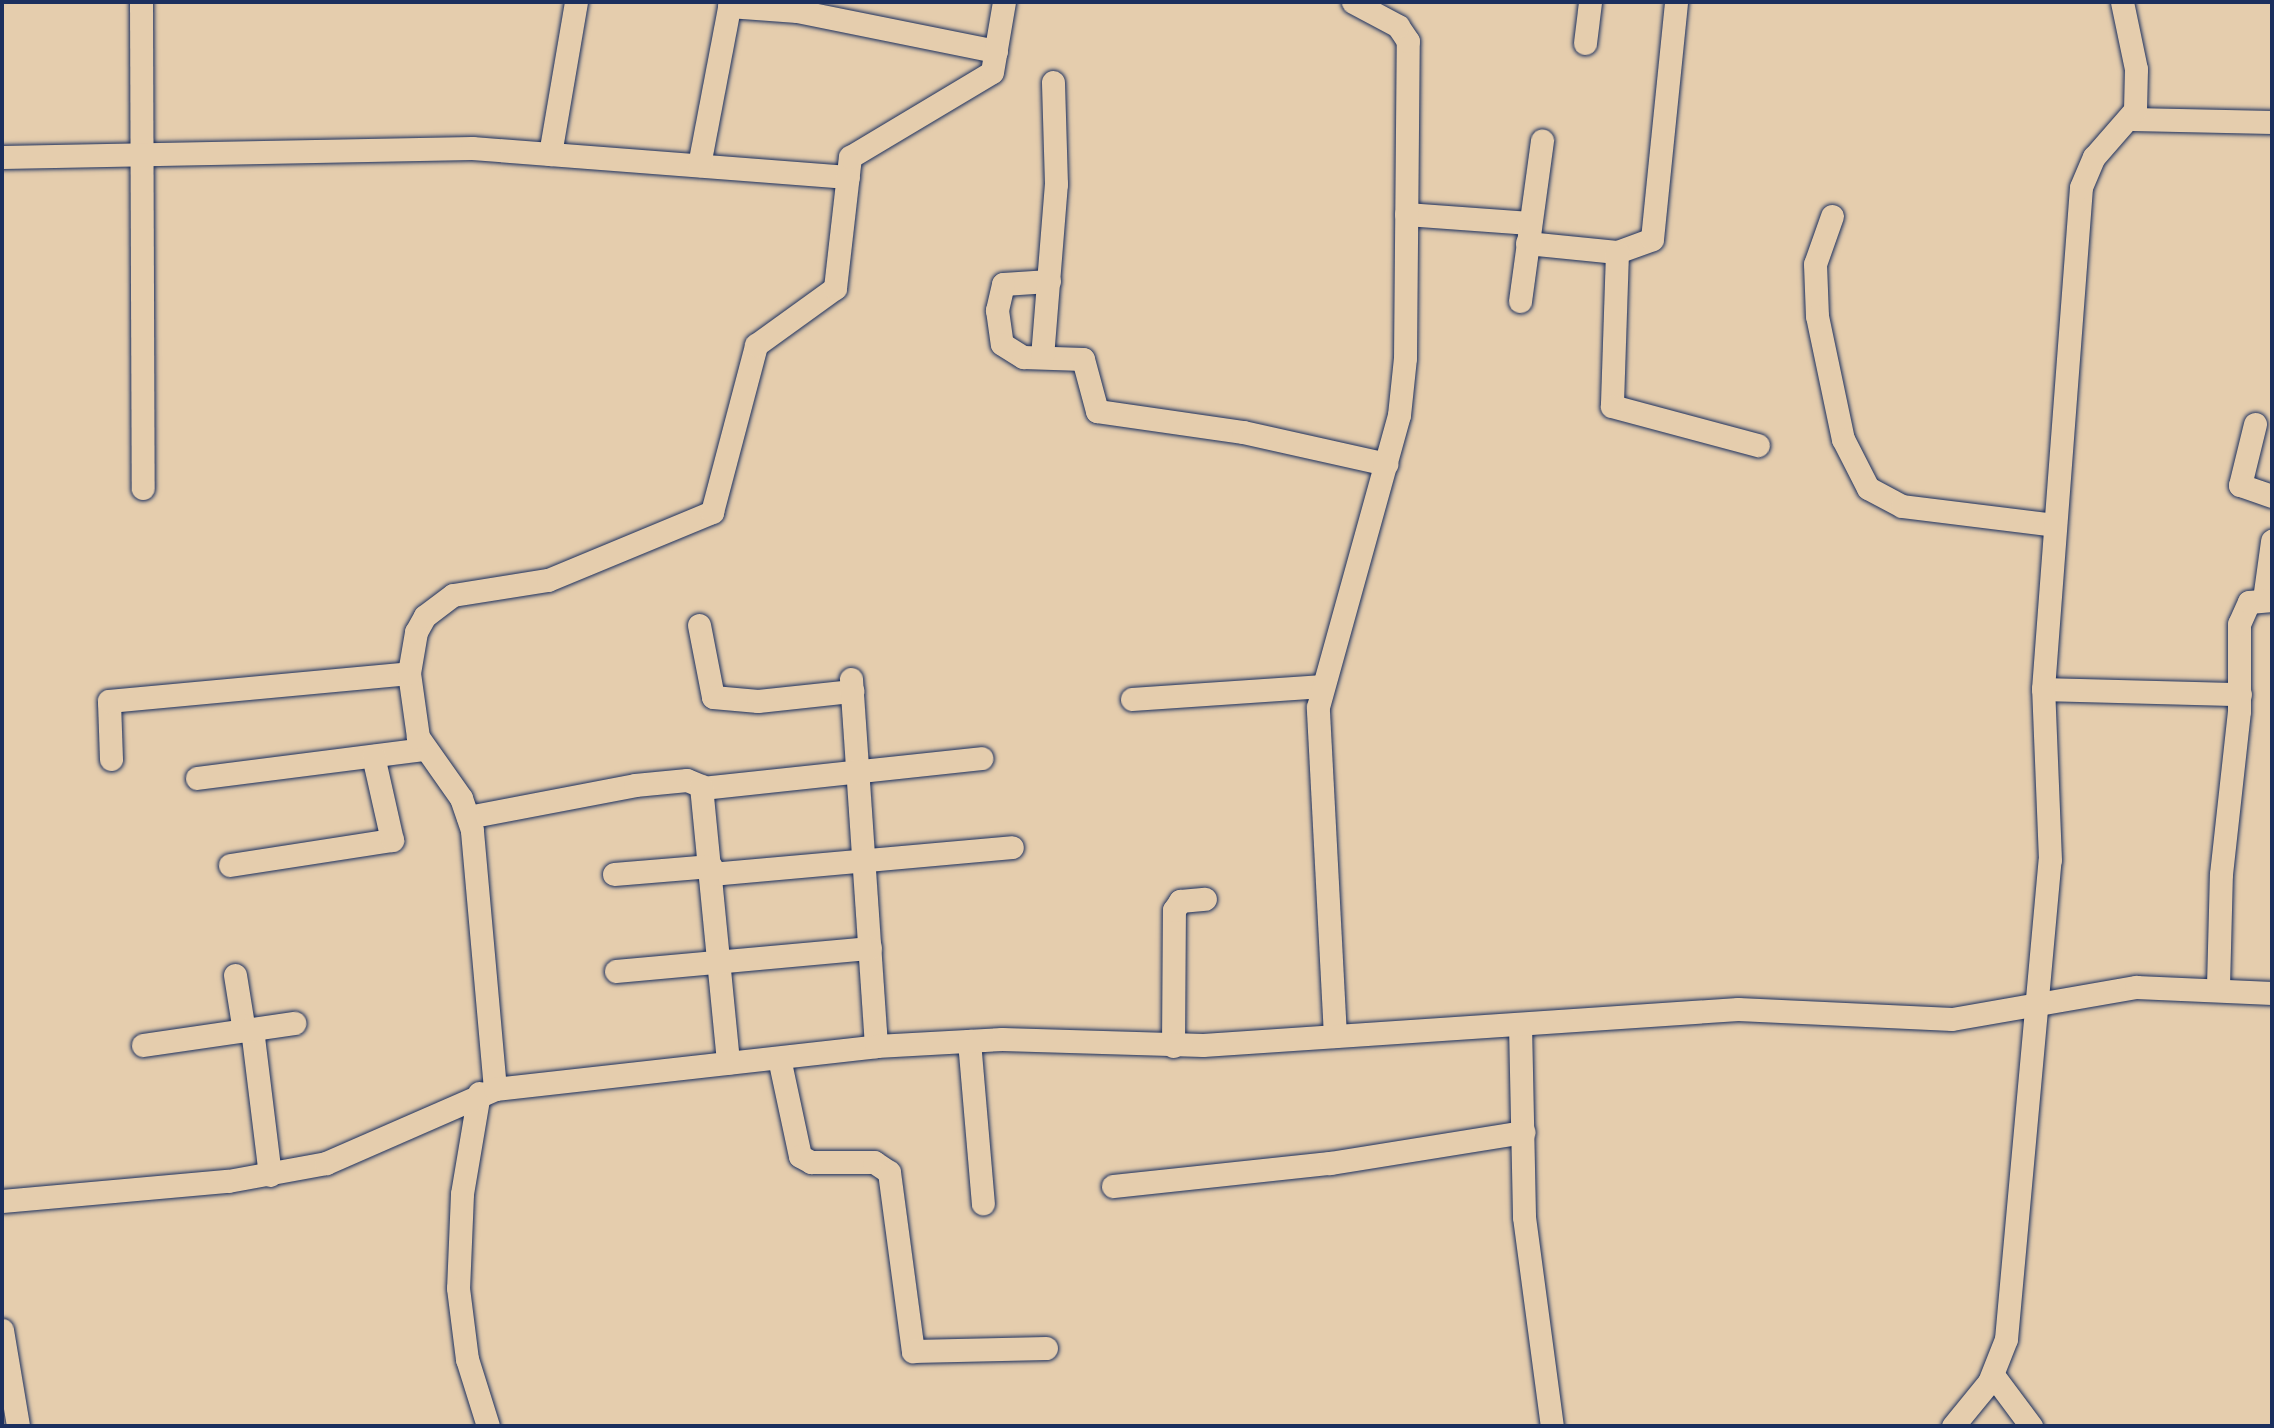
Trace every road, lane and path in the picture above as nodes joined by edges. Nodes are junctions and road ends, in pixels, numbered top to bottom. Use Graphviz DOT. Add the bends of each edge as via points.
graph roads {
  1 [pos="141,2"];
  2 [pos="576,2"];
  3 [pos="1004,2"];
  4 [pos="1353,2"];
  5 [pos="1590,2"];
  6 [pos="1676,2"];
  7 [pos="2122,2"];
  8 [pos="730,4"];
  9 [pos="1585,43"];
  10 [pos="996,51"];
  11 [pos="1053,82"];
  12 [pos="2132,118"];
  13 [pos="2272,122"];
  14 [pos="1542,140"];
  15 [pos="142,151"];
  16 [pos="550,154"];
  17 [pos="2,158"];
  18 [pos="699,164"];
  19 [pos="848,177"];
  20 [pos="1406,214"];
  21 [pos="1832,216"];
  22 [pos="1529,233"];
  23 [pos="1616,252"];
  24 [pos="1049,281"];
  25 [pos="1520,301"];
  26 [pos="1042,357"];
  27 [pos="2255,424"];
  28 [pos="1758,445"];
  29 [pos="1386,464"];
  30 [pos="143,488"];
  31 [pos="2272,496"];
  32 [pos="2054,525"];
  33 [pos="2272,541"];
  34 [pos="2268,599"];
  35 [pos="699,625"];
  36 [pos="409,673"];
  37 [pos="1322,686"];
  38 [pos="2043,689"];
  39 [pos="2240,694"];
  40 [pos="1132,699"];
  41 [pos="423,749"];
  42 [pos="373,756"];
  43 [pos="981,758"];
  44 [pos="111,759"];
  45 [pos="857,772"];
  46 [pos="197,778"];
  47 [pos="702,788"];
  48 [pos="468,817"];
  49 [pos="1012,847"];
  50 [pos="864,861"];
  51 [pos="230,865"];
  52 [pos="711,870"];
  53 [pos="614,874"];
  54 [pos="1206,899"];
  55 [pos="870,948"];
  56 [pos="718,962"];
  57 [pos="616,971"];
  58 [pos="235,975"];
  59 [pos="2218,986"];
  60 [pos="2272,993"];
  61 [pos="2038,1002"];
  62 [pos="294,1023"];
  63 [pos="1520,1024"];
  64 [pos="247,1031"];
  65 [pos="1335,1036"];
  66 [pos="969,1041"];
  67 [pos="144,1045"];
  68 [pos="876,1046"];
  69 [pos="1173,1046"];
  70 [pos="779,1058"];
  71 [pos="728,1063"];
  72 [pos="487,1091"];
  73 [pos="1524,1132"];
  74 [pos="270,1175"];
  75 [pos="1113,1186"];
  76 [pos="2,1201"];
  77 [pos="983,1203"];
  78 [pos="2,1330"];
  79 [pos="1046,1348"];
  80 [pos="1993,1375"];
  81 [pos="18,1426"];
  82 [pos="488,1426"];
  83 [pos="1552,1426"];
  84 [pos="1953,1426"];
  85 [pos="2031,1426"];
  1 -- 15 [label="street"];
  2 -- 16 [label="street"];
  3 -- 10 [label="street"];
  4 -- 20 [label="street" via="1398,26 1408,41"];
  5 -- 9 [label="street"];
  6 -- 23 [label="street" via="1656,229 1647,243"];
  7 -- 12 [label="street" via="2136,69"];
  8 -- 10 [label="street" via="797,11"];
  8 -- 18 [label="street"];
  10 -- 19 [label="street" via="992,72 850,157"];
  11 -- 24 [label="street"];
  12 -- 13 [label="street"];
  12 -- 32 [label="street" via="2094,157 2081,187"];
  14 -- 22 [label="street"];
  15 -- 16 [label="street" via="472,148"];
  15 -- 17 [label="street"];
  15 -- 30 [label="street"];
  16 -- 18 [label="street"];
  18 -- 19 [label="street"];
  19 -- 36 [label="street" via="835,288 756,345 712,512 548,580 453,595 425,616"];
  20 -- 22 [label="street"];
  20 -- 29 [label="street" via="1403,388"];
  21 -- 32 [label="street" via="1815,264 1817,316 1843,439 1868,488 1902,506"];
  22 -- 23 [label="street"];
  22 -- 25 [label="street"];
  23 -- 28 [label="street" via="1612,406"];
  24 -- 26 [label="street"];
  24 -- 26 [label="street" via="1009,280 998,301 1005,348"];
  26 -- 29 [label="street" via="1083,359 1093,406 1102,413 1243,432"];
  27 -- 31 [label="street" via="2240,485"];
  29 -- 37 [label="street"];
  32 -- 38 [label="street"];
  33 -- 34 [label="street"];
  34 -- 39 [label="street" via="2242,609"];
  35 -- 45 [label="street" via="713,697 758,701 852,685"];
  36 -- 41 [label="street"];
  36 -- 44 [label="street" via="109,701"];
  37 -- 40 [label="street"];
  37 -- 65 [label="street" via="1317,724"];
  38 -- 39 [label="street"];
  38 -- 61 [label="street" via="2051,825"];
  39 -- 59 [label="street" via="2221,874"];
  41 -- 42 [label="street"];
  41 -- 48 [label="street"];
  42 -- 46 [label="street"];
  42 -- 51 [label="street" via="392,840"];
  43 -- 45 [label="street"];
  45 -- 47 [label="street"];
  45 -- 50 [label="street"];
  47 -- 48 [label="street" via="687,780 635,785"];
  47 -- 52 [label="street"];
  48 -- 72 [label="street"];
  49 -- 50 [label="street"];
  50 -- 52 [label="street"];
  50 -- 55 [label="street"];
  52 -- 53 [label="street"];
  52 -- 56 [label="street"];
  54 -- 69 [label="street" via="1180,901 1174,910"];
  55 -- 56 [label="street"];
  55 -- 68 [label="street"];
  56 -- 57 [label="street"];
  56 -- 71 [label="street"];
  58 -- 64 [label="street"];
  59 -- 60 [label="street"];
  59 -- 61 [label="street" via="2136,987"];
  61 -- 63 [label="street" via="1952,1019 1793,1008"];
  61 -- 80 [label="street" via="2006,1339"];
  62 -- 64 [label="street"];
  63 -- 65 [label="street"];
  63 -- 73 [label="street"];
  64 -- 67 [label="street"];
  64 -- 74 [label="street"];
  65 -- 69 [label="street"];
  66 -- 68 [label="street"];
  66 -- 69 [label="street"];
  66 -- 77 [label="street"];
  68 -- 70 [label="street"];
  70 -- 71 [label="street"];
  70 -- 79 [label="street" via="800,1156 811,1162 874,1162 889,1172 913,1351"];
  71 -- 72 [label="street"];
  72 -- 74 [label="street" via="352,1154"];
  72 -- 82 [label="street" via="462,1194 458,1288 467,1359"];
  73 -- 75 [label="street" via="1330,1163"];
  73 -- 83 [label="street" via="1524,1217"];
  74 -- 76 [label="street"];
  78 -- 81 [label="street"];
  80 -- 84 [label="street"];
  80 -- 85 [label="street"];
}
